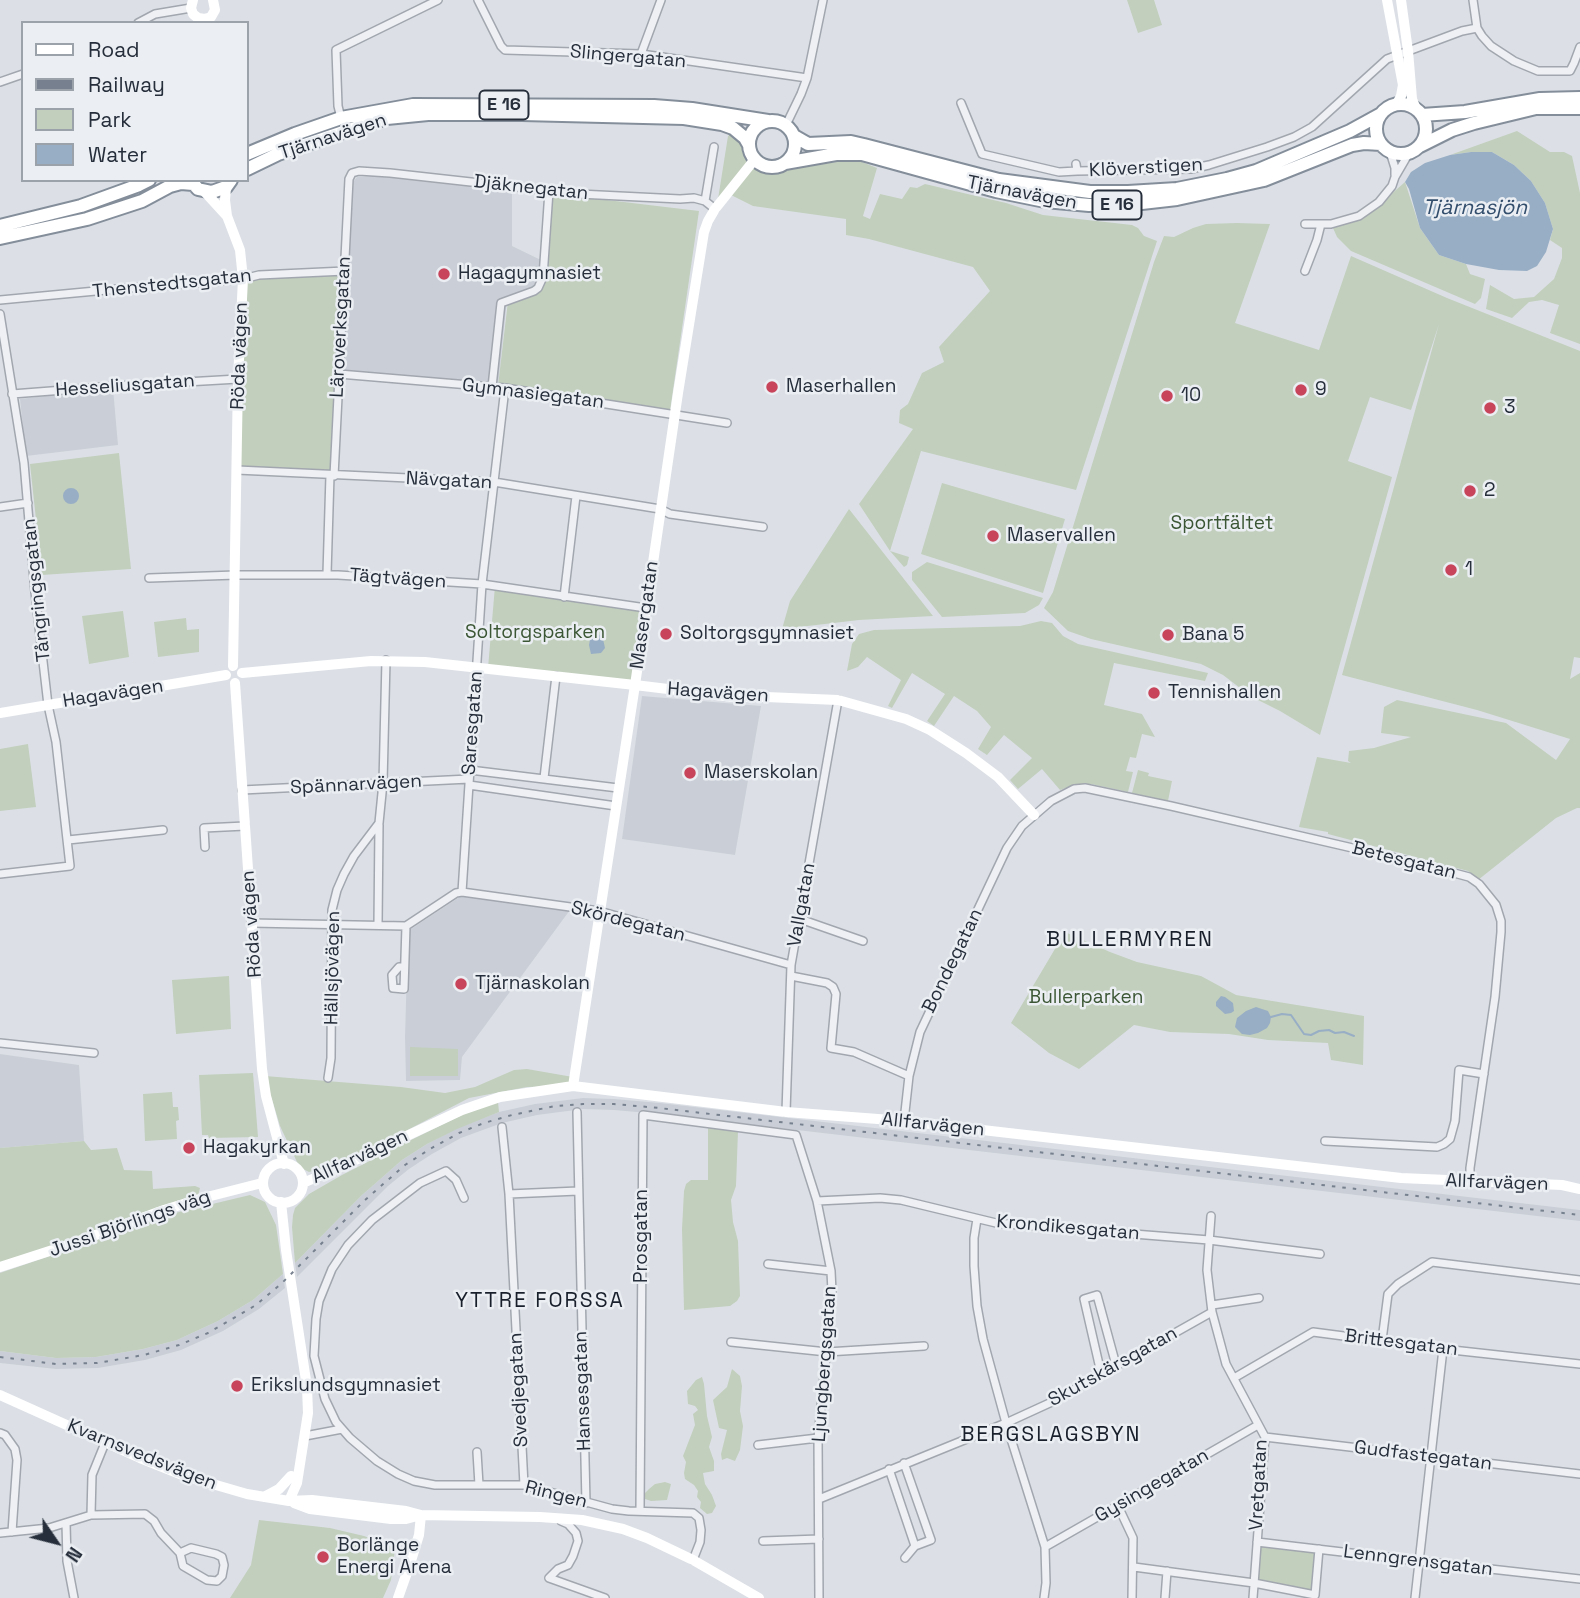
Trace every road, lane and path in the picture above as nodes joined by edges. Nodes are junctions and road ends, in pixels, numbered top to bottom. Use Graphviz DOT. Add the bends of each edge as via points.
graph roads {
  1 [pos="214,0"];
  2 [pos="439,0"];
  3 [pos="478,0"];
  4 [pos="661,0"];
  5 [pos="823,0"];
  6 [pos="1387,0"];
  7 [pos="1401,0"];
  8 [pos="1473,0"];
  9 [pos="192,4"];
  10 [pos="142,21"];
  11 [pos="203,21"];
  12 [pos="1477,28"];
  13 [pos="1580,47"];
  14 [pos="1403,52"];
  15 [pos="641,54"];
  16 [pos="21,75"];
  17 [pos="807,78"];
  18 [pos="0,82"];
  19 [pos="1580,98"];
  20 [pos="961,103"];
  21 [pos="1397,104"];
  22 [pos="1580,108"];
  23 [pos="1419,112"];
  24 [pos="1381,114"];
  25 [pos="341,118"];
  26 [pos="768,121"];
  27 [pos="790,131"];
  28 [pos="749,145"];
  29 [pos="714,147"];
  30 [pos="1385,148"];
  31 [pos="1414,150"];
  32 [pos="248,154"];
  33 [pos="755,159"];
  34 [pos="785,163"];
  35 [pos="248,169"];
  36 [pos="1395,177"];
  37 [pos="349,179"];
  38 [pos="146,182"];
  39 [pos="191,182"];
  40 [pos="229,184"];
  41 [pos="549,191"];
  42 [pos="205,192"];
  43 [pos="705,201"];
  44 [pos="715,209"];
  45 [pos="227,216"];
  46 [pos="1305,224"];
  47 [pos="1321,224"];
  48 [pos="0,226"];
  49 [pos="0,238"];
  50 [pos="345,271"];
  51 [pos="1305,271"];
  52 [pos="243,279"];
  53 [pos="0,300"];
  54 [pos="0,314"];
  55 [pos="339,373"];
  56 [pos="239,379"];
  57 [pos="492,387"];
  58 [pos="505,388"];
  59 [pos="12,394"];
  60 [pos="675,415"];
  61 [pos="727,423"];
  62 [pos="237,470"];
  63 [pos="332,476"];
  64 [pos="494,482"];
  65 [pos="576,496"];
  66 [pos="28,503"];
  67 [pos="0,508"];
  68 [pos="660,509"];
  69 [pos="763,527"];
  70 [pos="327,574"];
  71 [pos="236,575"];
  72 [pos="149,578"];
  73 [pos="482,584"];
  74 [pos="564,597"];
  75 [pos="646,608"];
  76 [pos="386,660"];
  77 [pos="233,666"];
  78 [pos="477,667"];
  79 [pos="242,673"];
  80 [pos="226,675"];
  81 [pos="556,676"];
  82 [pos="235,682"];
  83 [pos="635,685"];
  84 [pos="838,700"];
  85 [pos="48,705"];
  86 [pos="0,713"];
  87 [pos="470,778"];
  88 [pos="544,778"];
  89 [pos="383,783"];
  90 [pos="618,788"];
  91 [pos="242,790"];
  92 [pos="616,806"];
  93 [pos="1034,815"];
  94 [pos="379,823"];
  95 [pos="245,826"];
  96 [pos="163,830"];
  97 [pos="68,840"];
  98 [pos="205,846"];
  99 [pos="0,874"];
  100 [pos="462,892"];
  101 [pos="599,911"];
  102 [pos="800,919"];
  103 [pos="251,923"];
  104 [pos="331,925"];
  105 [pos="378,925"];
  106 [pos="406,926"];
  107 [pos="863,941"];
  108 [pos="792,965"];
  109 [pos="404,967"];
  110 [pos="791,976"];
  111 [pos="0,1043"];
  112 [pos="94,1053"];
  113 [pos="1484,1074"];
  114 [pos="909,1076"];
  115 [pos="328,1078"];
  116 [pos="573,1086"];
  117 [pos="576,1112"];
  118 [pos="786,1112"];
  119 [pos="904,1121"];
  120 [pos="502,1128"];
  121 [pos="796,1135"];
  122 [pos="1325,1141"];
  123 [pos="284,1164"];
  124 [pos="1470,1182"];
  125 [pos="303,1183"];
  126 [pos="262,1184"];
  127 [pos="1580,1189"];
  128 [pos="578,1191"];
  129 [pos="509,1194"];
  130 [pos="464,1198"];
  131 [pos="817,1201"];
  132 [pos="281,1202"];
  133 [pos="1211,1216"];
  134 [pos="977,1219"];
  135 [pos="1209,1240"];
  136 [pos="1320,1254"];
  137 [pos="768,1264"];
  138 [pos="0,1268"];
  139 [pos="831,1271"];
  140 [pos="1580,1280"];
  141 [pos="1259,1298"];
  142 [pos="1212,1309"];
  143 [pos="1382,1340"];
  144 [pos="731,1342"];
  145 [pos="924,1346"];
  146 [pos="1443,1349"];
  147 [pos="827,1352"];
  148 [pos="1580,1364"];
  149 [pos="1116,1366"];
  150 [pos="1101,1373"];
  151 [pos="1234,1378"];
  152 [pos="0,1395"];
  153 [pos="1006,1423"];
  154 [pos="1258,1425"];
  155 [pos="342,1429"];
  156 [pos="0,1433"];
  157 [pos="305,1436"];
  158 [pos="1265,1437"];
  159 [pos="818,1438"];
  160 [pos="105,1443"];
  161 [pos="758,1445"];
  162 [pos="477,1452"];
  163 [pos="1431,1457"];
  164 [pos="904,1463"];
  165 [pos="889,1469"];
  166 [pos="1580,1474"];
  167 [pos="294,1479"];
  168 [pos="479,1485"];
  169 [pos="524,1485"];
  170 [pos="263,1497"];
  171 [pos="819,1499"];
  172 [pos="313,1500"];
  173 [pos="289,1501"];
  174 [pos="586,1503"];
  175 [pos="1118,1506"];
  176 [pos="640,1510"];
  177 [pos="91,1515"];
  178 [pos="421,1515"];
  179 [pos="540,1517"];
  180 [pos="66,1523"];
  181 [pos="12,1532"];
  182 [pos="0,1533"];
  183 [pos="819,1539"];
  184 [pos="763,1541"];
  185 [pos="1257,1542"];
  186 [pos="915,1546"];
  187 [pos="1045,1546"];
  188 [pos="1319,1549"];
  189 [pos="180,1553"];
  190 [pos="905,1558"];
  191 [pos="693,1560"];
  192 [pos="1419,1562"];
  193 [pos="1134,1567"];
  194 [pos="1167,1571"];
  195 [pos="1580,1578"];
  196 [pos="1254,1583"];
  197 [pos="753,1597"];
  198 [pos="74,1598"];
  199 [pos="398,1598"];
  200 [pos="605,1598"];
  201 [pos="819,1598"];
  202 [pos="1044,1598"];
  203 [pos="1132,1598"];
  204 [pos="1165,1598"];
  205 [pos="1253,1598"];
  206 [pos="1415,1598"];
  1 -- 11 [label="street" via="215,10"];
  2 -- 25 [label="street" via="336,50"];
  3 -- 15 [label="street, Slingergatan" via="505,50"];
  4 -- 15 [label="street"];
  5 -- 17 [label="street"];
  6 -- 14 [label="street"];
  7 -- 14 [label="street"];
  8 -- 12 [label="street"];
  9 -- 10 [label="street"];
  9 -- 11 [label="street" via="193,14"];
  12 -- 13 [label="street" via="1491,46 1538,71 1570,71"];
  12 -- 14 [label="street, Klöverstigen"];
  14 -- 20 [label="street, Klöverstigen" via="1387,59 1312,127 1294,137 1191,169 1077,168 1059,172 982,154"];
  14 -- 21 [label="street" via="1403,85"];
  14 -- 23 [label="street" via="1412,100"];
  15 -- 17 [label="street, Slingergatan"];
  16 -- 18 [label="street"];
  17 -- 27 [label="street"];
  19 -- 23 [label="highway" via="1541,99 1465,112"];
  21 -- 23 [label="highway"];
  21 -- 24 [label="highway"];
  22 -- 31 [label="highway" via="1536,108 1474,123"];
  23 -- 31 [label="highway" via="1426,134"];
  24 -- 27 [label="highway, Tjärnavägen / E 16" via="1256,171 1177,189 1128,192 1090,192 999,180 864,145 808,144"];
  24 -- 30 [label="highway" via="1376,129"];
  25 -- 26 [label="highway, Tjärnavägen / E 16" via="413,105 537,105 680,108"];
  25 -- 32 [label="highway, Tjärnavägen / E 16"];
  26 -- 27 [label="highway, Tjärnavägen / E 16" via="780,122"];
  26 -- 28 [label="highway" via="752,132"];
  27 -- 34 [label="highway" via="795,149"];
  28 -- 33 [label="highway, Tjärnavägen / E 16"];
  28 -- 35 [label="highway, Tjärnavägen / E 16" via="733,128 684,118 428,114 363,125"];
  29 -- 43 [label="street"];
  30 -- 31 [label="highway" via="1399,154"];
  30 -- 34 [label="highway, Tjärnavägen / E 16" via="1352,145 1251,184 1133,204 1045,201 862,155 836,154"];
  30 -- 36 [label="street"];
  31 -- 36 [label="street"];
  33 -- 34 [label="highway, Tjärnavägen / E 16" via="766,166"];
  33 -- 44 [label="street, Masergatan"];
  36 -- 47 [label="street" via="1379,202 1359,216"];
  37 -- 41 [label="street, Djäknegatan" via="359,171"];
  37 -- 50 [label="street, Läroverksgatan"];
  38 -- 48 [label="highway" via="81,206"];
  39 -- 42 [label="highway"];
  39 -- 49 [label="highway" via="87,219"];
  40 -- 42 [label="highway" via="220,191"];
  40 -- 45 [label="street, Röda vägen"];
  41 -- 43 [label="street, Djäknegatan"];
  41 -- 57 [label="street" via="543,277 534,291 501,303"];
  42 -- 45 [label="street, Röda vägen"];
  43 -- 44 [label="street"];
  44 -- 60 [label="street, Masergatan" via="704,232"];
  45 -- 52 [label="street, Röda vägen" via="240,250"];
  46 -- 47 [label="street"];
  47 -- 51 [label="street"];
  50 -- 52 [label="street, Thenstedtsgatan"];
  50 -- 55 [label="street, Läroverksgatan"];
  52 -- 53 [label="street, Thenstedtsgatan"];
  52 -- 56 [label="street, Röda vägen"];
  54 -- 59 [label="street, Tångringsgatan"];
  55 -- 57 [label="street, Gymnasiegatan"];
  55 -- 63 [label="street, Läroverksgatan"];
  56 -- 59 [label="street, Hesseliusgatan"];
  56 -- 62 [label="street, Röda vägen"];
  57 -- 58 [label="street, Gymnasiegatan"];
  58 -- 60 [label="street, Gymnasiegatan"];
  58 -- 64 [label="street, Saresgatan"];
  59 -- 66 [label="street, Tångringsgatan"];
  60 -- 61 [label="street, Gymnasiegatan"];
  60 -- 68 [label="street, Masergatan"];
  62 -- 63 [label="street, Nävgatan"];
  62 -- 71 [label="street, Röda vägen"];
  63 -- 64 [label="street, Nävgatan"];
  63 -- 70 [label="street, Läroverksgatan"];
  64 -- 65 [label="street, Nävgatan"];
  64 -- 73 [label="street, Saresgatan"];
  65 -- 68 [label="street, Nävgatan"];
  65 -- 74 [label="street"];
  66 -- 67 [label="street"];
  66 -- 85 [label="street, Tångringsgatan"];
  68 -- 69 [label="street, Nävgatan"];
  68 -- 75 [label="street, Masergatan"];
  70 -- 71 [label="street, Tägtvägen"];
  70 -- 73 [label="street, Tägtvägen"];
  71 -- 72 [label="street, Tägtvägen"];
  71 -- 77 [label="street, Röda vägen"];
  73 -- 74 [label="street, Tägtvägen"];
  73 -- 78 [label="street, Saresgatan"];
  74 -- 75 [label="street, Tägtvägen"];
  75 -- 83 [label="street, Masergatan"];
  76 -- 78 [label="street, Hagavägen"];
  76 -- 79 [label="street, Hagavägen"];
  76 -- 89 [label="street"];
  77 -- 79 [label="street"];
  77 -- 80 [label="street"];
  78 -- 81 [label="street, Hagavägen"];
  78 -- 87 [label="street, Saresgatan"];
  79 -- 82 [label="street"];
  80 -- 82 [label="street"];
  80 -- 85 [label="street, Hagavägen"];
  81 -- 83 [label="street, Hagavägen"];
  81 -- 88 [label="street"];
  82 -- 91 [label="street, Röda vägen"];
  83 -- 84 [label="street, Hagavägen" via="733,698"];
  83 -- 90 [label="street, Masergatan"];
  84 -- 93 [label="street, Hagavägen" via="930,730 998,777"];
  84 -- 102 [label="street, Vallgatan"];
  85 -- 86 [label="street, Hagavägen"];
  85 -- 97 [label="street, Tångringsgatan"];
  87 -- 88 [label="street, Spännarvägen"];
  87 -- 89 [label="street, Spännarvägen"];
  87 -- 92 [label="street, Spännarvägen"];
  87 -- 100 [label="street, Saresgatan"];
  88 -- 90 [label="street, Spännarvägen"];
  89 -- 91 [label="street, Spännarvägen"];
  89 -- 94 [label="street"];
  90 -- 92 [label="street, Masergatan"];
  91 -- 95 [label="street, Röda vägen"];
  92 -- 101 [label="street, Masergatan"];
  93 -- 113 [label="street, Betesgatan" via="1074,789 1098,789 1469,877 1489,894 1501,921"];
  93 -- 114 [label="street, Bondegatan" via="1007,848 938,992 920,1032"];
  94 -- 104 [label="street, Hällsjövägen" via="344,874"];
  94 -- 105 [label="street"];
  95 -- 98 [label="street" via="204,828"];
  95 -- 103 [label="street, Röda vägen"];
  96 -- 97 [label="street"];
  97 -- 99 [label="street, Tångringsgatan" via="70,866"];
  100 -- 101 [label="street, Skördegatan"];
  100 -- 106 [label="street"];
  101 -- 108 [label="street, Skördegatan"];
  101 -- 116 [label="street, Masergatan"];
  102 -- 107 [label="street"];
  102 -- 108 [label="street, Vallgatan"];
  103 -- 104 [label="street"];
  103 -- 123 [label="street, Röda vägen" via="262,1069"];
  104 -- 105 [label="street"];
  104 -- 115 [label="street, Hällsjövägen"];
  105 -- 106 [label="street"];
  106 -- 109 [label="street"];
  108 -- 110 [label="street, Vallgatan"];
  110 -- 114 [label="street" via="833,987 831,1048 854,1052"];
  110 -- 118 [label="street, Vallgatan"];
  111 -- 112 [label="street"];
  113 -- 122 [label="street" via="1459,1070 1450,1139 1437,1147"];
  113 -- 124 [label="street, Betesgatan"];
  114 -- 119 [label="street, Bondegatan"];
  116 -- 118 [label="street, Allfarvägen"];
  116 -- 125 [label="street, Allfarvägen" via="500,1097 462,1110"];
  117 -- 128 [label="street, Hansesgatan"];
  118 -- 119 [label="street, Allfarvägen"];
  119 -- 124 [label="street, Allfarvägen"];
  120 -- 129 [label="street, Svedjegatan"];
  121 -- 131 [label="street, Ljungbergsgatan"];
  121 -- 176 [label="street, Prosgatan" via="643,1115"];
  123 -- 125 [label="street" via="296,1168"];
  123 -- 126 [label="street" via="275,1164 265,1173"];
  124 -- 127 [label="street, Allfarvägen"];
  125 -- 132 [label="street" via="294,1199"];
  126 -- 132 [label="street" via="273,1201"];
  126 -- 138 [label="street, Jussi Björlings väg" via="164,1210"];
  128 -- 129 [label="street"];
  128 -- 174 [label="street, Hansesgatan"];
  129 -- 169 [label="street, Svedjegatan"];
  130 -- 155 [label="street, Ringen" via="446,1171 420,1183 372,1220 332,1269 319,1301 314,1356 325,1399"];
  131 -- 134 [label="street, Krondikesgatan" via="901,1200"];
  131 -- 139 [label="street, Ljungbergsgatan"];
  132 -- 157 [label="street" via="307,1387"];
  133 -- 135 [label="street, Vretgatan"];
  134 -- 135 [label="street, Krondikesgatan"];
  134 -- 153 [label="street" via="977,1307"];
  135 -- 136 [label="street, Krondikesgatan"];
  135 -- 142 [label="street, Vretgatan"];
  137 -- 139 [label="street"];
  139 -- 147 [label="street, Ljungbergsgatan"];
  140 -- 143 [label="street" via="1432,1262 1388,1294"];
  141 -- 142 [label="street, Skutskärsgatan"];
  142 -- 149 [label="street, Skutskärsgatan"];
  142 -- 151 [label="street, Vretgatan"];
  143 -- 146 [label="street, Brittesgatan"];
  143 -- 151 [label="street, Brittesgatan" via="1313,1332"];
  144 -- 147 [label="street"];
  145 -- 147 [label="street"];
  146 -- 148 [label="street, Brittesgatan"];
  146 -- 163 [label="street"];
  147 -- 159 [label="street, Ljungbergsgatan"];
  149 -- 150 [label="street, Skutskärsgatan"];
  149 -- 150 [label="street" via="1097,1295 1084,1299"];
  150 -- 153 [label="street, Skutskärsgatan"];
  151 -- 154 [label="street, Vretgatan"];
  152 -- 160 [label="street, Kvarnsvedsvägen"];
  153 -- 164 [label="street, Skutskärsgatan"];
  153 -- 187 [label="street"];
  154 -- 158 [label="street, Vretgatan"];
  154 -- 175 [label="street, Gysingegatan"];
  155 -- 157 [label="street"];
  155 -- 168 [label="street, Ringen" via="377,1461 414,1481"];
  156 -- 181 [label="street" via="15,1449 17,1460"];
  157 -- 167 [label="street"];
  158 -- 163 [label="street, Gudfastegatan"];
  158 -- 185 [label="street, Vretgatan"];
  159 -- 161 [label="street"];
  159 -- 171 [label="street, Ljungbergsgatan"];
  160 -- 170 [label="street, Kvarnsvedsvägen" via="185,1476"];
  160 -- 177 [label="street" via="92,1475"];
  162 -- 168 [label="street"];
  163 -- 166 [label="street, Gudfastegatan"];
  163 -- 192 [label="street"];
  164 -- 165 [label="street, Skutskärsgatan"];
  164 -- 186 [label="street" via="931,1540"];
  165 -- 171 [label="street, Skutskärsgatan"];
  165 -- 186 [label="street"];
  167 -- 170 [label="street"];
  167 -- 172 [label="street"];
  167 -- 173 [label="street"];
  168 -- 169 [label="street, Ringen"];
  169 -- 174 [label="street, Ringen"];
  170 -- 173 [label="street, Kvarnsvedsvägen"];
  171 -- 183 [label="street, Ljungbergsgatan"];
  172 -- 173 [label="street, Kvarnsvedsvägen"];
  172 -- 178 [label="street, Kvarnsvedsvägen"];
  173 -- 178 [label="street, Kvarnsvedsvägen" via="310,1509 391,1519"];
  174 -- 176 [label="street, Ringen"];
  175 -- 187 [label="street, Gysingegatan"];
  175 -- 193 [label="street" via="1133,1538"];
  176 -- 191 [label="street, Ringen" via="697,1514 700,1542"];
  177 -- 180 [label="street"];
  177 -- 189 [label="street" via="145,1514"];
  178 -- 179 [label="street, Kvarnsvedsvägen"];
  178 -- 199 [label="street"];
  179 -- 191 [label="street, Kvarnsvedsvägen" via="623,1529"];
  179 -- 200 [label="street" via="568,1524 578,1541 568,1565 549,1578"];
  180 -- 181 [label="street"];
  180 -- 198 [label="street"];
  181 -- 182 [label="street"];
  183 -- 184 [label="street"];
  183 -- 201 [label="street, Ljungbergsgatan"];
  185 -- 188 [label="street, Lenngrensgatan"];
  185 -- 196 [label="street, Vretgatan"];
  186 -- 190 [label="street"];
  187 -- 202 [label="street"];
  188 -- 192 [label="street, Lenngrensgatan"];
  188 -- 196 [label="street" via="1315,1595"];
  189 -- 189 [label="street" via="191,1548 216,1554 224,1565 222,1576 217,1581 207,1580 183,1566"];
  191 -- 197 [label="street, Kvarnsvedsvägen"];
  192 -- 195 [label="street, Lenngrensgatan"];
  192 -- 206 [label="street"];
  193 -- 194 [label="street"];
  193 -- 203 [label="street"];
  194 -- 196 [label="street"];
  194 -- 204 [label="street"];
  196 -- 205 [label="street, Vretgatan"];
}
